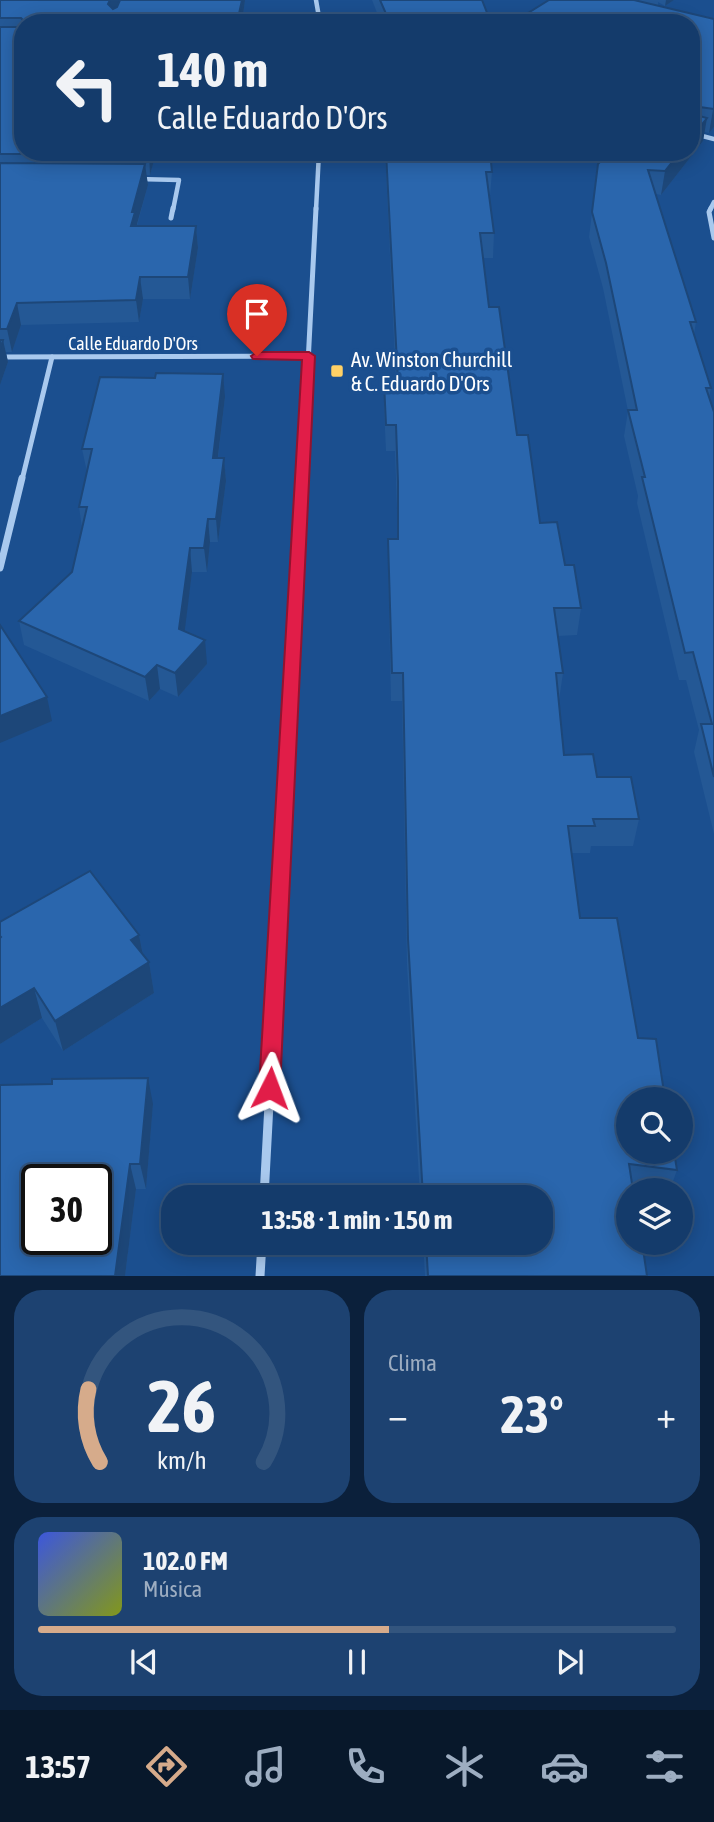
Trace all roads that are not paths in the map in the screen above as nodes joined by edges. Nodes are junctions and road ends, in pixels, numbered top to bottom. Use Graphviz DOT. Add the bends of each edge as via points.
graph roads {
  1 [pos="319,161"];
  2 [pos="124,180"];
  3 [pos="714,202"];
  4 [pos="171,218"];
  5 [pos="714,238"];
  6 [pos="309,356"];
  7 [pos="0,357"];
  8 [pos="52,357"];
  9 [pos="0,568"];
  10 [pos="265,1185"];
  11 [pos="261,1255"];
  12 [pos="260,1276"];
  1 -- 6 [label="street"];
  2 -- 4 [label="street" via="179,180"];
  3 -- 5 [label="street" via="709,212"];
  6 -- 8 [label="street, Calle Eduardo D'Ors"];
  6 -- 10 [label="street"];
  7 -- 8 [label="street, Calle Eduardo D'Ors"];
  8 -- 9 [label="street"];
  11 -- 12 [label="street"];
}
